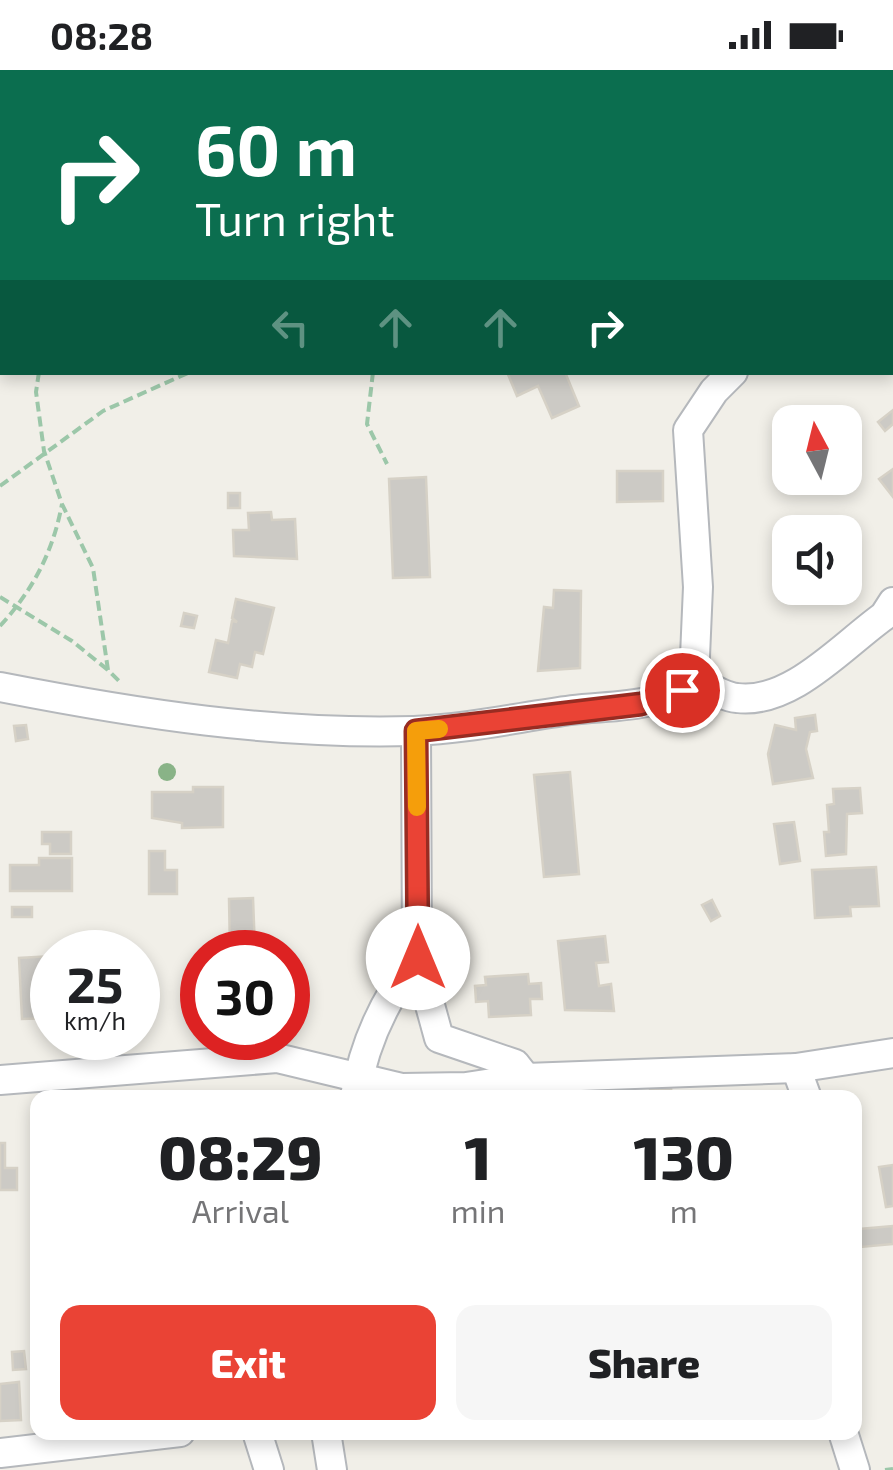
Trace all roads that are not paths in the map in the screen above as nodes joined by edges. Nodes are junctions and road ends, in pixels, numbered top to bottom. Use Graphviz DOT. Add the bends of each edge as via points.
graph roads {
  1 [pos="730,375"];
  2 [pos="890,614"];
  3 [pos="694,679"];
  4 [pos="0,687"];
  5 [pos="416,731"];
  6 [pos="418,958"];
  7 [pos="893,1053"];
  8 [pos="796,1068"];
  9 [pos="526,1078"];
  10 [pos="0,1080"];
  11 [pos="356,1088"];
  12 [pos="805,1090"];
  13 [pos="111,1440"];
  14 [pos="260,1440"];
  15 [pos="327,1440"];
  16 [pos="846,1440"];
  17 [pos="0,1453"];
  18 [pos="269,1470"];
  19 [pos="332,1470"];
  20 [pos="855,1470"];
  1 -- 3 [label="street" via="688,430 698,587"];
  2 -- 3 [label="street" via="801,680 770,694 736,698"];
  3 -- 5 [label="street" via="641,704"];
  4 -- 5 [label="street" via="152,716 270,729"];
  5 -- 6 [label="street"];
  6 -- 9 [label="street" via="439,1038 515,1064"];
  6 -- 11 [label="street" via="392,990 371,1034"];
  7 -- 8 [label="street"];
  8 -- 9 [label="street"];
  8 -- 12 [label="street"];
  9 -- 11 [label="street" via="466,1087"];
  10 -- 11 [label="street" via="277,1058"];
  13 -- 17 [label="street"];
  14 -- 18 [label="street"];
  15 -- 19 [label="street"];
  16 -- 20 [label="street"];
}
